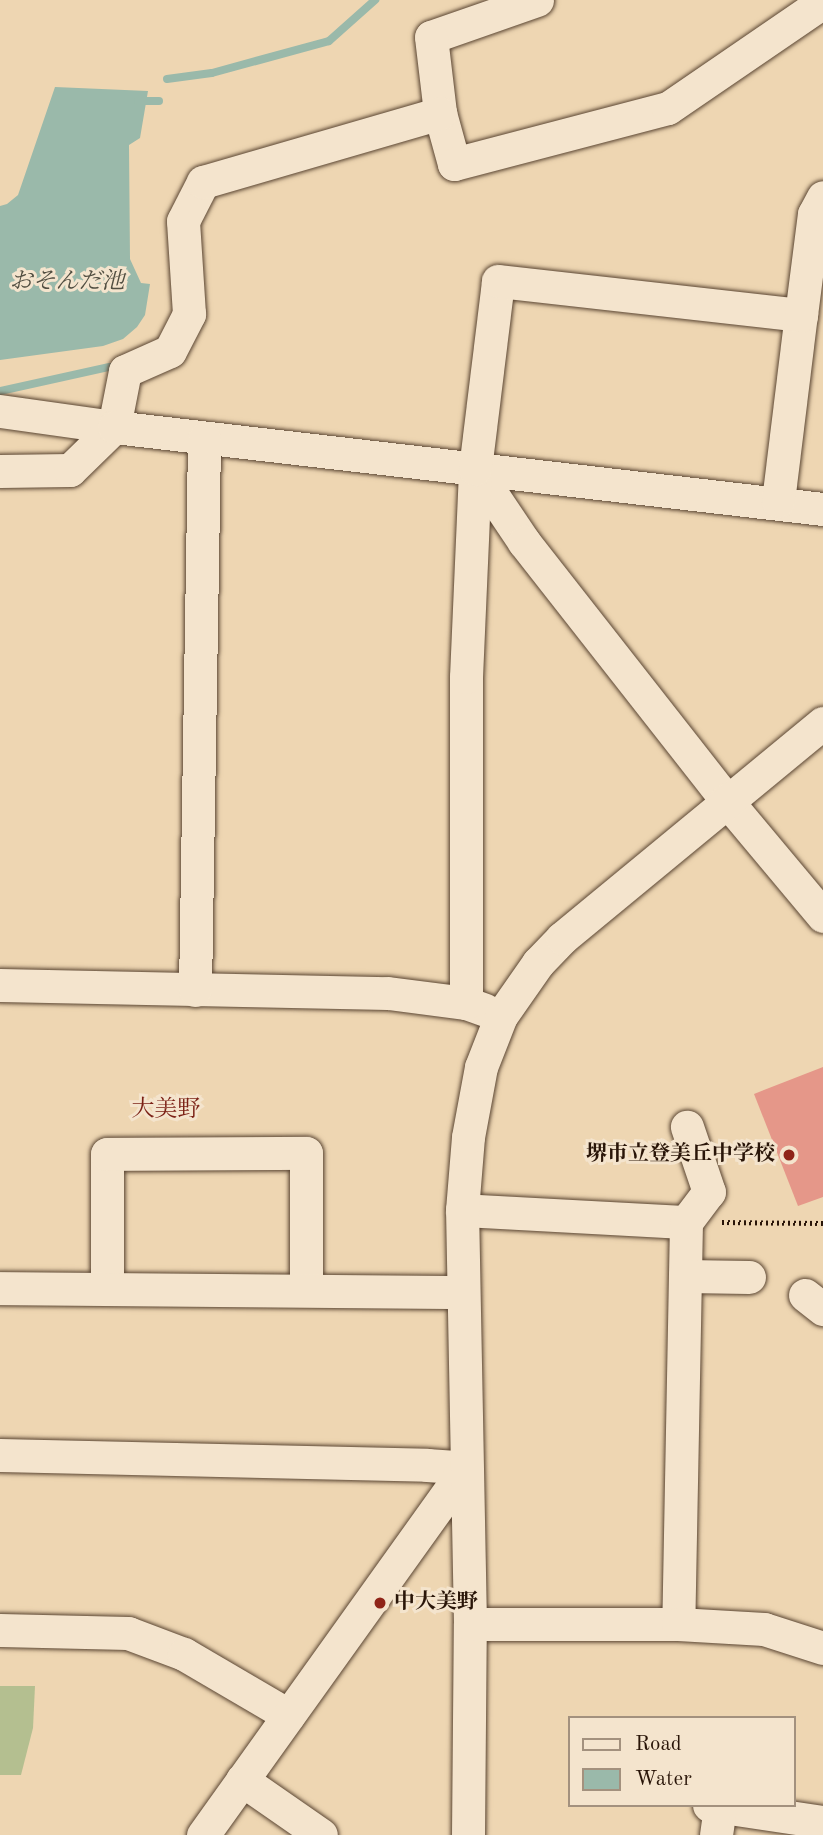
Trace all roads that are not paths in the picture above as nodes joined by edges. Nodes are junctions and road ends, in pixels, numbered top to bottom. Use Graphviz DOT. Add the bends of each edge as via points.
graph roads {
  1 [pos="537,0"];
  2 [pos="823,2"];
  3 [pos="440,113"];
  4 [pos="823,197"];
  5 [pos="801,315"];
  6 [pos="0,411"];
  7 [pos="114,427"];
  8 [pos="204,439"];
  9 [pos="475,469"];
  10 [pos="0,471"];
  11 [pos="778,501"];
  12 [pos="823,509"];
  13 [pos="823,723"];
  14 [pos="726,800"];
  15 [pos="823,916"];
  16 [pos="0,985"];
  17 [pos="195,990"];
  18 [pos="466,1003"];
  19 [pos="501,1016"];
  20 [pos="687,1127"];
  21 [pos="462,1210"];
  22 [pos="686,1222"];
  23 [pos="685,1276"];
  24 [pos="749,1277"];
  25 [pos="107,1287"];
  26 [pos="0,1288"];
  27 [pos="306,1290"];
  28 [pos="461,1292"];
  29 [pos="0,1455"];
  30 [pos="466,1468"];
  31 [pos="678,1623"];
  32 [pos="470,1624"];
  33 [pos="0,1630"];
  34 [pos="823,1648"];
  35 [pos="288,1715"];
  36 [pos="242,1780"];
  37 [pos="715,1816"];
  38 [pos="823,1822"];
  39 [pos="202,1835"];
  40 [pos="321,1835"];
  41 [pos="468,1835"];
  1 -- 3 [label="street" via="431,37"];
  2 -- 3 [label="street" via="668,108 454,164"];
  3 -- 7 [label="street" via="204,182 183,221 189,314 170,351 125,371"];
  4 -- 5 [label="street" via="814,214"];
  5 -- 9 [label="street" via="498,281"];
  5 -- 11 [label="street"];
  6 -- 7 [label="street"];
  7 -- 8 [label="street"];
  7 -- 10 [label="street" via="70,470"];
  8 -- 9 [label="street"];
  8 -- 17 [label="street"];
  9 -- 11 [label="street"];
  9 -- 14 [label="street" via="524,542"];
  9 -- 18 [label="street" via="466,677"];
  11 -- 12 [label="street"];
  13 -- 14 [label="street"];
  14 -- 15 [label="street"];
  14 -- 19 [label="street" via="562,938 538,963"];
  16 -- 17 [label="street"];
  17 -- 18 [label="street" via="388,993"];
  18 -- 19 [label="street"];
  19 -- 21 [label="street" via="481,1067 468,1137"];
  20 -- 22 [label="street" via="709,1192"];
  21 -- 22 [label="street"];
  21 -- 28 [label="street"];
  22 -- 23 [label="street"];
  23 -- 24 [label="street"];
  23 -- 31 [label="street"];
  25 -- 26 [label="street"];
  25 -- 27 [label="street"];
  25 -- 27 [label="street" via="107,1154 306,1153"];
  27 -- 28 [label="street"];
  28 -- 30 [label="street"];
  29 -- 30 [label="street"];
  30 -- 32 [label="street"];
  30 -- 35 [label="street"];
  31 -- 32 [label="street"];
  31 -- 34 [label="street" via="764,1629"];
  32 -- 41 [label="street"];
  33 -- 35 [label="street" via="128,1633 184,1654"];
  35 -- 36 [label="street"];
  36 -- 39 [label="street"];
  36 -- 40 [label="street"];
  37 -- 38 [label="street"];
}
